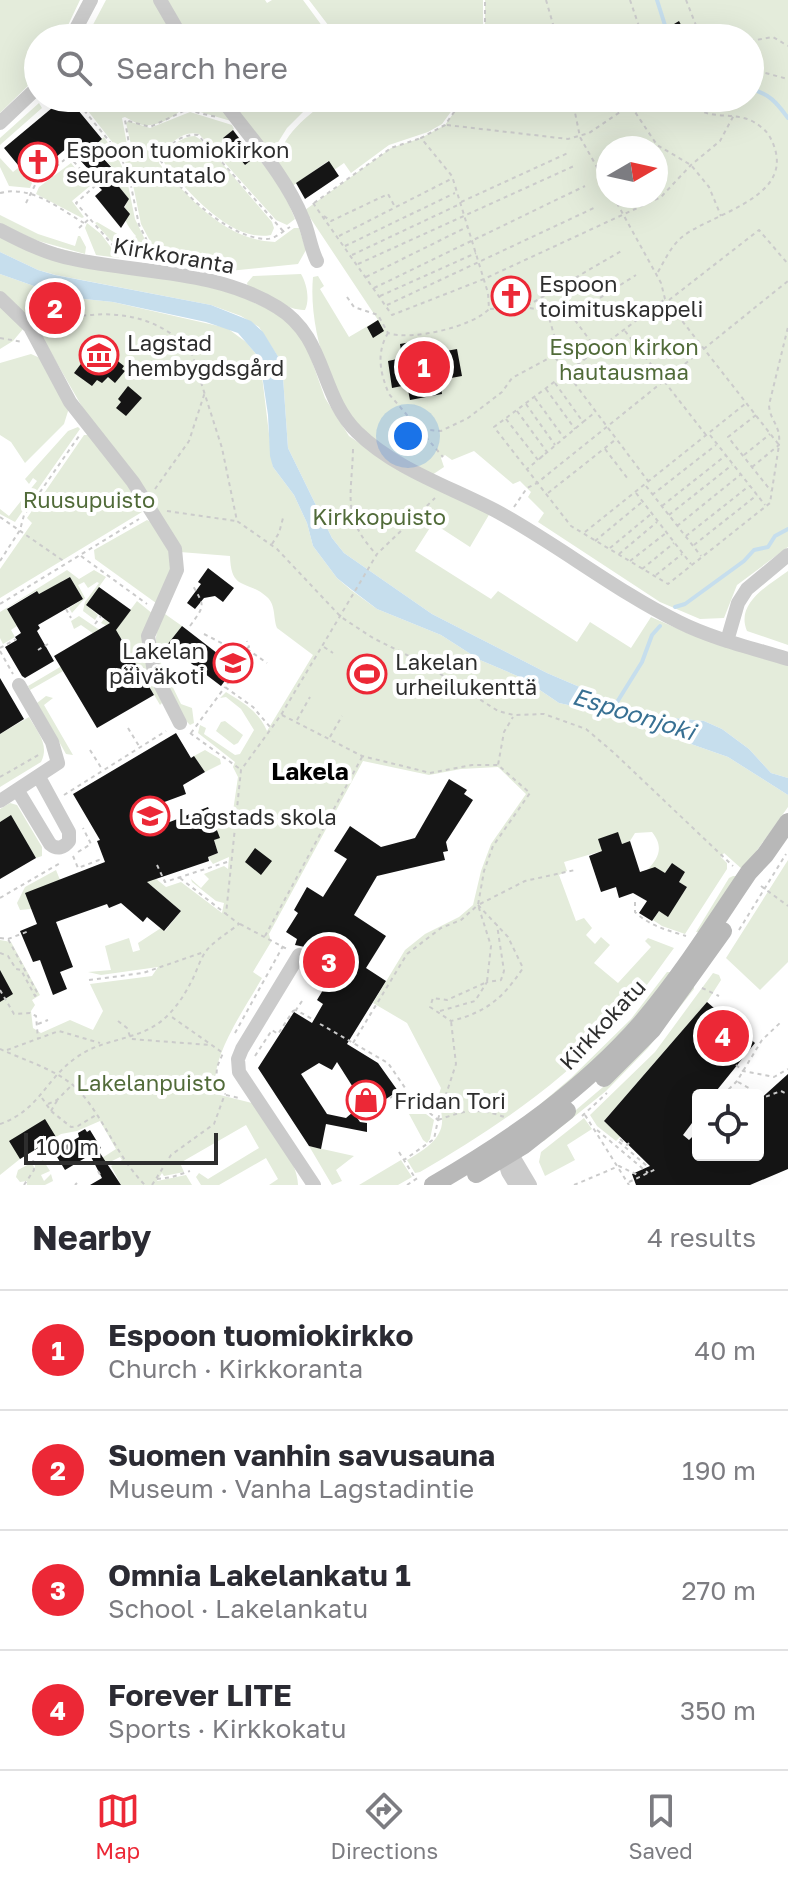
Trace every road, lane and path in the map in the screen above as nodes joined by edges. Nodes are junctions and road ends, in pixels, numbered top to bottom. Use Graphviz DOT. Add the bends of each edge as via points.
graph roads {
  1 [pos="91,0"];
  2 [pos="160,0"];
  3 [pos="485,0"];
  4 [pos="546,0"];
  5 [pos="630,0"];
  6 [pos="686,0"];
  7 [pos="78,24"];
  8 [pos="174,24"];
  9 [pos="485,24"];
  10 [pos="553,24"];
  11 [pos="638,24"];
  12 [pos="695,24"];
  13 [pos="764,39"];
  14 [pos="788,46"];
  15 [pos="764,73"];
  16 [pos="788,79"];
  17 [pos="24,100"];
  18 [pos="85,112"];
  19 [pos="182,112"];
  20 [pos="193,112"];
  21 [pos="231,112"];
  22 [pos="454,112"];
  23 [pos="575,112"];
  24 [pos="619,112"];
  25 [pos="635,112"];
  26 [pos="701,112"];
  27 [pos="734,115"];
  28 [pos="0,123"];
  29 [pos="241,125"];
  30 [pos="445,125"];
  31 [pos="580,137"];
  32 [pos="421,138"];
  33 [pos="119,153"];
  34 [pos="568,153"];
  35 [pos="691,165"];
  36 [pos="574,166"];
  37 [pos="596,166"];
  38 [pos="452,179"];
  39 [pos="585,186"];
  40 [pos="457,192"];
  41 [pos="0,193"];
  42 [pos="32,193"];
  43 [pos="26,203"];
  44 [pos="313,203"];
  45 [pos="460,203"];
  46 [pos="596,207"];
  47 [pos="395,208"];
  48 [pos="620,208"];
  49 [pos="300,213"];
  50 [pos="320,213"];
  51 [pos="623,214"];
  52 [pos="464,216"];
  53 [pos="721,216"];
  54 [pos="89,218"];
  55 [pos="84,223"];
  56 [pos="468,226"];
  57 [pos="79,228"];
  58 [pos="0,230"];
  59 [pos="283,231"];
  60 [pos="337,236"];
  61 [pos="472,240"];
  62 [pos="344,246"];
  63 [pos="623,250"];
  64 [pos="476,253"];
  65 [pos="350,255"];
  66 [pos="122,256"];
  67 [pos="146,259"];
  68 [pos="317,261"];
  69 [pos="479,263"];
  70 [pos="788,264"];
  71 [pos="357,265"];
  72 [pos="656,274"];
  73 [pos="636,275"];
  74 [pos="366,277"];
  75 [pos="484,279"];
  76 [pos="788,281"];
  77 [pos="373,288"];
  78 [pos="347,297"];
  79 [pos="379,297"];
  80 [pos="0,298"];
  81 [pos="666,300"];
  82 [pos="385,305"];
  83 [pos="524,307"];
  84 [pos="489,309"];
  85 [pos="547,311"];
  86 [pos="572,316"];
  87 [pos="30,327"];
  88 [pos="788,327"];
  89 [pos="624,330"];
  90 [pos="388,333"];
  91 [pos="0,338"];
  92 [pos="32,344"];
  93 [pos="703,348"];
  94 [pos="597,350"];
  95 [pos="554,356"];
  96 [pos="567,372"];
  97 [pos="390,374"];
  98 [pos="383,375"];
  99 [pos="663,380"];
  100 [pos="554,382"];
  101 [pos="546,388"];
  102 [pos="205,391"];
  103 [pos="534,397"];
  104 [pos="525,403"];
  105 [pos="746,403"];
  106 [pos="516,410"];
  107 [pos="596,412"];
  108 [pos="756,415"];
  109 [pos="506,418"];
  110 [pos="583,422"];
  111 [pos="87,425"];
  112 [pos="606,427"];
  113 [pos="575,429"];
  114 [pos="355,431"];
  115 [pos="423,433"];
  116 [pos="707,434"];
  117 [pos="770,434"];
  118 [pos="564,438"];
  119 [pos="616,439"];
  120 [pos="717,444"];
  121 [pos="555,445"];
  122 [pos="779,445"];
  123 [pos="604,448"];
  124 [pos="726,455"];
  125 [pos="743,456"];
  126 [pos="443,457"];
  127 [pos="538,460"];
  128 [pos="733,464"];
  129 [pos="752,467"];
  130 [pos="526,469"];
  131 [pos="741,474"];
  132 [pos="628,479"];
  133 [pos="537,483"];
  134 [pos="646,483"];
  135 [pos="750,485"];
  136 [pos="447,486"];
  137 [pos="636,492"];
  138 [pos="772,492"];
  139 [pos="546,494"];
  140 [pos="652,495"];
  141 [pos="757,495"];
  142 [pos="643,502"];
  143 [pos="149,506"];
  144 [pos="662,506"];
  145 [pos="766,506"];
  146 [pos="513,508"];
  147 [pos="652,513"];
  148 [pos="669,515"];
  149 [pos="0,517"];
  150 [pos="283,518"];
  151 [pos="237,521"];
  152 [pos="658,521"];
  153 [pos="677,526"];
  154 [pos="20,530"];
  155 [pos="666,532"];
  156 [pos="583,534"];
  157 [pos="686,536"];
  158 [pos="595,541"];
  159 [pos="675,543"];
  160 [pos="271,545"];
  161 [pos="693,546"];
  162 [pos="609,549"];
  163 [pos="683,553"];
  164 [pos="377,554"];
  165 [pos="79,555"];
  166 [pos="619,555"];
  167 [pos="788,555"];
  168 [pos="702,557"];
  169 [pos="0,561"];
  170 [pos="630,562"];
  171 [pos="65,563"];
  172 [pos="692,565"];
  173 [pos="642,569"];
  174 [pos="654,576"];
  175 [pos="193,586"];
  176 [pos="0,604"];
  177 [pos="66,609"];
  178 [pos="158,612"];
  179 [pos="101,616"];
  180 [pos="341,617"];
  181 [pos="71,618"];
  182 [pos="95,624"];
  183 [pos="190,626"];
  184 [pos="204,634"];
  185 [pos="16,639"];
  186 [pos="247,641"];
  187 [pos="727,641"];
  188 [pos="48,644"];
  189 [pos="323,647"];
  190 [pos="247,649"];
  191 [pos="0,650"];
  192 [pos="38,650"];
  193 [pos="239,652"];
  194 [pos="333,653"];
  195 [pos="788,659"];
  196 [pos="267,663"];
  197 [pos="19,685"];
  198 [pos="225,687"];
  199 [pos="310,697"];
  200 [pos="281,715"];
  201 [pos="514,715"];
  202 [pos="342,716"];
  203 [pos="296,721"];
  204 [pos="128,728"];
  205 [pos="186,728"];
  206 [pos="271,728"];
  207 [pos="329,738"];
  208 [pos="140,747"];
  209 [pos="42,749"];
  210 [pos="90,750"];
  211 [pos="362,756"];
  212 [pos="498,765"];
  213 [pos="102,770"];
  214 [pos="241,770"];
  215 [pos="0,777"];
  216 [pos="39,777"];
  217 [pos="18,791"];
  218 [pos="64,793"];
  219 [pos="0,801"];
  220 [pos="78,819"];
  221 [pos="788,822"];
  222 [pos="73,855"];
  223 [pos="231,861"];
  224 [pos="100,864"];
  225 [pos="157,865"];
  226 [pos="733,866"];
  227 [pos="575,870"];
  228 [pos="180,877"];
  229 [pos="766,889"];
  230 [pos="0,898"];
  231 [pos="635,902"];
  232 [pos="478,905"];
  233 [pos="788,906"];
  234 [pos="226,914"];
  235 [pos="497,923"];
  236 [pos="239,924"];
  237 [pos="29,931"];
  238 [pos="265,936"];
  239 [pos="687,936"];
  240 [pos="0,938"];
  241 [pos="8,939"];
  242 [pos="283,946"];
  243 [pos="206,951"];
  244 [pos="0,953"];
  245 [pos="299,955"];
  246 [pos="89,980"];
  247 [pos="487,982"];
  248 [pos="700,986"];
  249 [pos="0,990"];
  250 [pos="719,996"];
  251 [pos="302,1001"];
  252 [pos="296,1010"];
  253 [pos="437,1012"];
  254 [pos="168,1014"];
  255 [pos="48,1020"];
  256 [pos="314,1020"];
  257 [pos="118,1021"];
  258 [pos="451,1021"];
  259 [pos="781,1022"];
  260 [pos="320,1024"];
  261 [pos="38,1025"];
  262 [pos="38,1039"];
  263 [pos="131,1039"];
  264 [pos="231,1040"];
  265 [pos="101,1043"];
  266 [pos="353,1043"];
  267 [pos="211,1045"];
  268 [pos="0,1049"];
  269 [pos="5,1051"];
  270 [pos="251,1063"];
  271 [pos="736,1065"];
  272 [pos="788,1069"];
  273 [pos="743,1071"];
  274 [pos="55,1074"];
  275 [pos="737,1081"];
  276 [pos="71,1085"];
  277 [pos="729,1089"];
  278 [pos="787,1094"];
  279 [pos="41,1097"];
  280 [pos="58,1098"];
  281 [pos="390,1098"];
  282 [pos="412,1098"];
  283 [pos="46,1104"];
  284 [pos="51,1111"];
  285 [pos="584,1114"];
  286 [pos="97,1115"];
  287 [pos="438,1120"];
  288 [pos="511,1122"];
  289 [pos="0,1124"];
  290 [pos="595,1128"];
  291 [pos="629,1143"];
  292 [pos="399,1152"];
  293 [pos="504,1152"];
  294 [pos="33,1159"];
  295 [pos="404,1160"];
  296 [pos="619,1166"];
  297 [pos="644,1169"];
  298 [pos="656,1169"];
  299 [pos="98,1171"];
  300 [pos="190,1171"];
  301 [pos="648,1173"];
  302 [pos="640,1176"];
  303 [pos="102,1178"];
  304 [pos="156,1179"];
  305 [pos="425,1179"];
  306 [pos="628,1184"];
  307 [pos="24,1185"];
  308 [pos="145,1185"];
  309 [pos="152,1185"];
  310 [pos="314,1185"];
  311 [pos="407,1185"];
  312 [pos="457,1185"];
  313 [pos="516,1185"];
  314 [pos="530,1185"];
  315 [pos="574,1185"];
  1 -- 7 [label="street"];
  2 -- 8 [label="street"];
  3 -- 9 [label="path"];
  4 -- 10 [label="path"];
  5 -- 11 [label="path"];
  6 -- 12 [label="path"];
  13 -- 14 [label="path" via="773,37"];
  15 -- 16 [label="path"];
  17 -- 28 [label="street"];
  18 -- 33 [label="path"];
  19 -- 33 [label="path" via="150,127 125,120 131,156"];
  20 -- 29 [label="path"];
  21 -- 29 [label="street"];
  22 -- 30 [label="path"];
  23 -- 31 [label="path"];
  24 -- 31 [label="path"];
  25 -- 35 [label="path" via="657,145"];
  26 -- 27 [label="path"];
  27 -- 35 [label="path" via="720,141"];
  27 -- 53 [label="path" via="764,129 777,163 769,185"];
  29 -- 49 [label="street"];
  30 -- 31 [label="path"];
  30 -- 32 [label="path"];
  31 -- 37 [label="path"];
  32 -- 38 [label="path"];
  32 -- 44 [label="path" via="391,148"];
  33 -- 67 [label="path" via="139,225 157,260"];
  34 -- 45 [label="path"];
  35 -- 51 [label="path" via="661,197"];
  35 -- 53 [label="path" via="709,187"];
  36 -- 52 [label="path"];
  38 -- 40 [label="path"];
  38 -- 47 [label="path"];
  39 -- 61 [label="path"];
  40 -- 45 [label="path"];
  40 -- 62 [label="path"];
  41 -- 42 [label="path"];
  42 -- 43 [label="path"];
  42 -- 54 [label="path" via="36,183 69,156 95,186 76,203"];
  42 -- 55 [label="path"];
  44 -- 49 [label="path"];
  44 -- 50 [label="path"];
  45 -- 52 [label="path"];
  45 -- 65 [label="path"];
  46 -- 69 [label="path"];
  47 -- 50 [label="path" via="388,194 331,221"];
  47 -- 60 [label="path"];
  48 -- 51 [label="path"];
  49 -- 68 [label="street"];
  50 -- 60 [label="path"];
  51 -- 72 [label="path"];
  51 -- 75 [label="path"];
  52 -- 56 [label="path"];
  52 -- 71 [label="path"];
  53 -- 72 [label="path" via="681,238"];
  54 -- 55 [label="path"];
  54 -- 66 [label="path"];
  55 -- 57 [label="path"];
  56 -- 61 [label="path"];
  56 -- 74 [label="path"];
  58 -- 114 [label="street, Kirkkoranta" via="70,259 219,282 279,308 305,332"];
  59 -- 59 [label="path" via="267,239 226,224 200,206 172,175 161,161 163,153 184,136 198,135"];
  60 -- 62 [label="path"];
  61 -- 64 [label="path"];
  61 -- 77 [label="path"];
  62 -- 65 [label="path"];
  63 -- 83 [label="path"];
  64 -- 69 [label="path"];
  64 -- 79 [label="path"];
  65 -- 71 [label="path"];
  69 -- 75 [label="path"];
  69 -- 82 [label="path"];
  70 -- 81 [label="path" via="759,230"];
  71 -- 74 [label="path"];
  72 -- 81 [label="path"];
  73 -- 86 [label="path"];
  74 -- 77 [label="path"];
  75 -- 82 [label="path" via="392,315"];
  75 -- 84 [label="path"];
  76 -- 93 [label="path"];
  77 -- 79 [label="path"];
  78 -- 90 [label="path" via="354,307 378,315"];
  79 -- 82 [label="path"];
  80 -- 87 [label="street"];
  81 -- 89 [label="path"];
  81 -- 93 [label="path"];
  83 -- 84 [label="path"];
  83 -- 85 [label="path"];
  84 -- 90 [label="path" via="453,328 399,337"];
  85 -- 86 [label="path"];
  85 -- 95 [label="path"];
  86 -- 94 [label="path"];
  87 -- 102 [label="path" via="95,313 159,326 191,351"];
  87 -- 111 [label="street"];
  88 -- 122 [label="path" via="769,405 779,428"];
  89 -- 94 [label="path"];
  89 -- 99 [label="path"];
  90 -- 98 [label="path" via="379,348"];
  91 -- 92 [label="path"];
  93 -- 99 [label="path"];
  93 -- 105 [label="path"];
  94 -- 96 [label="path"];
  95 -- 96 [label="path"];
  95 -- 115 [label="path" via="512,378 468,418"];
  96 -- 100 [label="path"];
  96 -- 107 [label="path"];
  97 -- 98 [label="path"];
  98 -- 115 [label="path" via="389,394"];
  99 -- 112 [label="path"];
  99 -- 116 [label="path"];
  100 -- 101 [label="path"];
  100 -- 110 [label="path"];
  101 -- 103 [label="path"];
  101 -- 113 [label="path"];
  102 -- 143 [label="path" via="189,441"];
  102 -- 151 [label="path"];
  103 -- 104 [label="path"];
  103 -- 118 [label="path"];
  104 -- 106 [label="path"];
  104 -- 121 [label="path"];
  105 -- 108 [label="path"];
  105 -- 116 [label="path"];
  106 -- 109 [label="path"];
  106 -- 127 [label="path" via="547,452"];
  107 -- 110 [label="path"];
  107 -- 112 [label="path"];
  108 -- 117 [label="path"];
  108 -- 125 [label="path" via="728,437"];
  109 -- 127 [label="path"];
  109 -- 130 [label="path" via="494,427"];
  110 -- 113 [label="path"];
  111 -- 143 [label="street"];
  111 -- 154 [label="path" via="24,515"];
  112 -- 119 [label="path"];
  112 -- 133 [label="path"];
  113 -- 118 [label="path"];
  114 -- 136 [label="street, Kirkkoranta" via="409,470"];
  114 -- 164 [label="path" via="349,503 361,537"];
  115 -- 126 [label="path"];
  116 -- 120 [label="path"];
  116 -- 134 [label="path"];
  117 -- 122 [label="path"];
  117 -- 125 [label="path"];
  118 -- 121 [label="path"];
  119 -- 123 [label="path"];
  119 -- 134 [label="path"];
  120 -- 124 [label="path"];
  120 -- 140 [label="path"];
  121 -- 127 [label="path"];
  122 -- 129 [label="path"];
  122 -- 138 [label="path"];
  123 -- 132 [label="path"];
  123 -- 139 [label="path"];
  124 -- 128 [label="path"];
  124 -- 144 [label="path"];
  125 -- 129 [label="path"];
  127 -- 130 [label="path"];
  128 -- 131 [label="path"];
  128 -- 148 [label="path"];
  129 -- 138 [label="path"];
  130 -- 133 [label="path"];
  131 -- 135 [label="path"];
  131 -- 153 [label="path"];
  133 -- 139 [label="path"];
  133 -- 146 [label="path"];
  134 -- 137 [label="path"];
  134 -- 140 [label="path"];
  135 -- 141 [label="path"];
  135 -- 157 [label="path"];
  136 -- 164 [label="path"];
  136 -- 187 [label="street" via="648,606"];
  137 -- 142 [label="path"];
  137 -- 156 [label="path"];
  138 -- 145 [label="path"];
  139 -- 156 [label="path"];
  140 -- 144 [label="path"];
  141 -- 145 [label="path"];
  141 -- 161 [label="path"];
  142 -- 147 [label="path"];
  142 -- 158 [label="path"];
  143 -- 151 [label="path"];
  143 -- 165 [label="path"];
  143 -- 178 [label="street" via="178,562"];
  144 -- 148 [label="path"];
  145 -- 168 [label="path"];
  147 -- 152 [label="path"];
  147 -- 162 [label="path"];
  148 -- 153 [label="path"];
  149 -- 154 [label="path"];
  150 -- 160 [label="path"];
  151 -- 160 [label="path"];
  152 -- 155 [label="path"];
  152 -- 166 [label="path"];
  153 -- 157 [label="path"];
  154 -- 169 [label="path"];
  154 -- 171 [label="path"];
  155 -- 159 [label="path"];
  155 -- 170 [label="path"];
  156 -- 158 [label="path"];
  157 -- 161 [label="path"];
  158 -- 162 [label="path"];
  159 -- 163 [label="path"];
  159 -- 173 [label="path"];
  160 -- 180 [label="path"];
  161 -- 168 [label="path"];
  162 -- 166 [label="path"];
  163 -- 172 [label="path"];
  163 -- 174 [label="path"];
  164 -- 180 [label="path"];
  165 -- 171 [label="path"];
  165 -- 178 [label="path"];
  166 -- 170 [label="path"];
  167 -- 187 [label="street" via="747,589"];
  168 -- 172 [label="path"];
  170 -- 173 [label="path"];
  171 -- 176 [label="path"];
  172 -- 174 [label="path" via="668,584"];
  173 -- 174 [label="path"];
  175 -- 183 [label="path" via="203,606"];
  177 -- 181 [label="path"];
  178 -- 205 [label="street" via="148,636 151,663"];
  179 -- 182 [label="path"];
  180 -- 189 [label="path"];
  180 -- 201 [label="path" via="498,711"];
  184 -- 193 [label="path"];
  185 -- 191 [label="path"];
  186 -- 190 [label="path"];
  187 -- 195 [label="street"];
  188 -- 192 [label="path"];
  189 -- 194 [label="path"];
  189 -- 200 [label="path"];
  190 -- 193 [label="path"];
  190 -- 196 [label="path"];
  191 -- 197 [label="path"];
  193 -- 198 [label="path" via="241,665"];
  197 -- 216 [label="street" via="59,760"];
  198 -- 205 [label="path"];
  198 -- 206 [label="path"];
  199 -- 203 [label="path"];
  200 -- 203 [label="path"];
  200 -- 206 [label="path"];
  201 -- 212 [label="path" via="504,732"];
  201 -- 226 [label="path" via="544,714 586,729"];
  202 -- 207 [label="path"];
  203 -- 207 [label="path"];
  204 -- 208 [label="path"];
  205 -- 208 [label="path"];
  205 -- 214 [label="path"];
  206 -- 214 [label="path"];
  207 -- 211 [label="path"];
  208 -- 213 [label="path"];
  209 -- 215 [label="path"];
  210 -- 213 [label="path"];
  211 -- 212 [label="path" via="430,773"];
  211 -- 238 [label="path"];
  212 -- 232 [label="path" via="530,793 493,846"];
  213 -- 218 [label="path"];
  214 -- 223 [label="path"];
  216 -- 217 [label="street"];
  216 -- 217 [label="street" via="69,832 64,846 50,844"];
  217 -- 219 [label="street"];
  220 -- 222 [label="path" via="91,844"];
  221 -- 293 [label="main road, Kirkkokatu" via="765,855 755,882 652,1030 586,1095"];
  222 -- 224 [label="path" via="78,868 99,860"];
  222 -- 230 [label="path"];
  223 -- 228 [label="path"];
  223 -- 234 [label="path"];
  225 -- 228 [label="path" via="165,882"];
  227 -- 232 [label="path" via="525,881"];
  228 -- 234 [label="path"];
  229 -- 233 [label="path"];
  231 -- 239 [label="path" via="635,912 655,927"];
  232 -- 235 [label="path"];
  232 -- 247 [label="path" via="491,946"];
  232 -- 266 [label="path" via="407,954"];
  234 -- 236 [label="path"];
  235 -- 247 [label="path" via="504,971 501,980"];
  235 -- 258 [label="path" via="523,968 506,993 476,1015"];
  236 -- 238 [label="path"];
  236 -- 243 [label="path"];
  237 -- 241 [label="path"];
  238 -- 242 [label="path"];
  240 -- 241 [label="path"];
  241 -- 244 [label="path" via="38,994"];
  242 -- 245 [label="path"];
  242 -- 264 [label="path"];
  243 -- 246 [label="path" via="143,973"];
  243 -- 254 [label="path" via="190,986"];
  245 -- 310 [label="street" via="238,1059 239,1072"];
  247 -- 253 [label="path" via="475,1001"];
  247 -- 253 [label="path" via="447,1000 433,998 430,1007"];
  248 -- 250 [label="path"];
  249 -- 261 [label="path" via="14,1014 30,1013"];
  251 -- 252 [label="path"];
  252 -- 256 [label="path"];
  252 -- 270 [label="path" via="278,1034 272,1030"];
  253 -- 258 [label="path"];
  254 -- 263 [label="path"];
  254 -- 267 [label="path"];
  255 -- 261 [label="path"];
  257 -- 263 [label="path"];
  258 -- 287 [label="path" via="456,1064"];
  259 -- 273 [label="path"];
  260 -- 266 [label="path"];
  261 -- 262 [label="path"];
  262 -- 265 [label="path" via="59,1031"];
  262 -- 269 [label="path"];
  263 -- 265 [label="path"];
  263 -- 267 [label="path"];
  265 -- 274 [label="path"];
  266 -- 282 [label="path" via="388,1063"];
  267 -- 304 [label="path" via="223,1053 216,1082 225,1094 220,1115 171,1155"];
  268 -- 269 [label="path"];
  269 -- 274 [label="path"];
  271 -- 273 [label="path"];
  272 -- 273 [label="path" via="774,1077"];
  273 -- 275 [label="path"];
  274 -- 276 [label="path"];
  274 -- 279 [label="path"];
  275 -- 277 [label="path"];
  275 -- 278 [label="path" via="765,1097"];
  276 -- 280 [label="path"];
  276 -- 286 [label="path"];
  279 -- 283 [label="path"];
  279 -- 289 [label="path" via="21,1115"];
  280 -- 283 [label="path"];
  280 -- 284 [label="path"];
  281 -- 282 [label="path" via="398,1093 404,1103"];
  282 -- 287 [label="path"];
  283 -- 284 [label="path"];
  284 -- 286 [label="path" via="71,1127"];
  285 -- 290 [label="path"];
  286 -- 308 [label="path" via="129,1169"];
  287 -- 288 [label="path" via="487,1110"];
  287 -- 295 [label="path" via="434,1139"];
  290 -- 296 [label="path"];
  290 -- 297 [label="path"];
  291 -- 297 [label="path" via="618,1141 647,1166"];
  292 -- 295 [label="path"];
  293 -- 305 [label="main road, Kirkkokatu"];
  293 -- 312 [label="main road, Kirkkokatu"];
  293 -- 313 [label="street"];
  293 -- 314 [label="street"];
  294 -- 307 [label="path" via="34,1170"];
  295 -- 305 [label="path"];
  296 -- 302 [label="path"];
  296 -- 306 [label="path"];
  296 -- 315 [label="path"];
  297 -- 301 [label="path"];
  298 -- 301 [label="path"];
  299 -- 303 [label="path"];
  300 -- 304 [label="path"];
  301 -- 302 [label="path"];
  302 -- 306 [label="path"];
  304 -- 309 [label="path"];
  305 -- 311 [label="path"];
}
